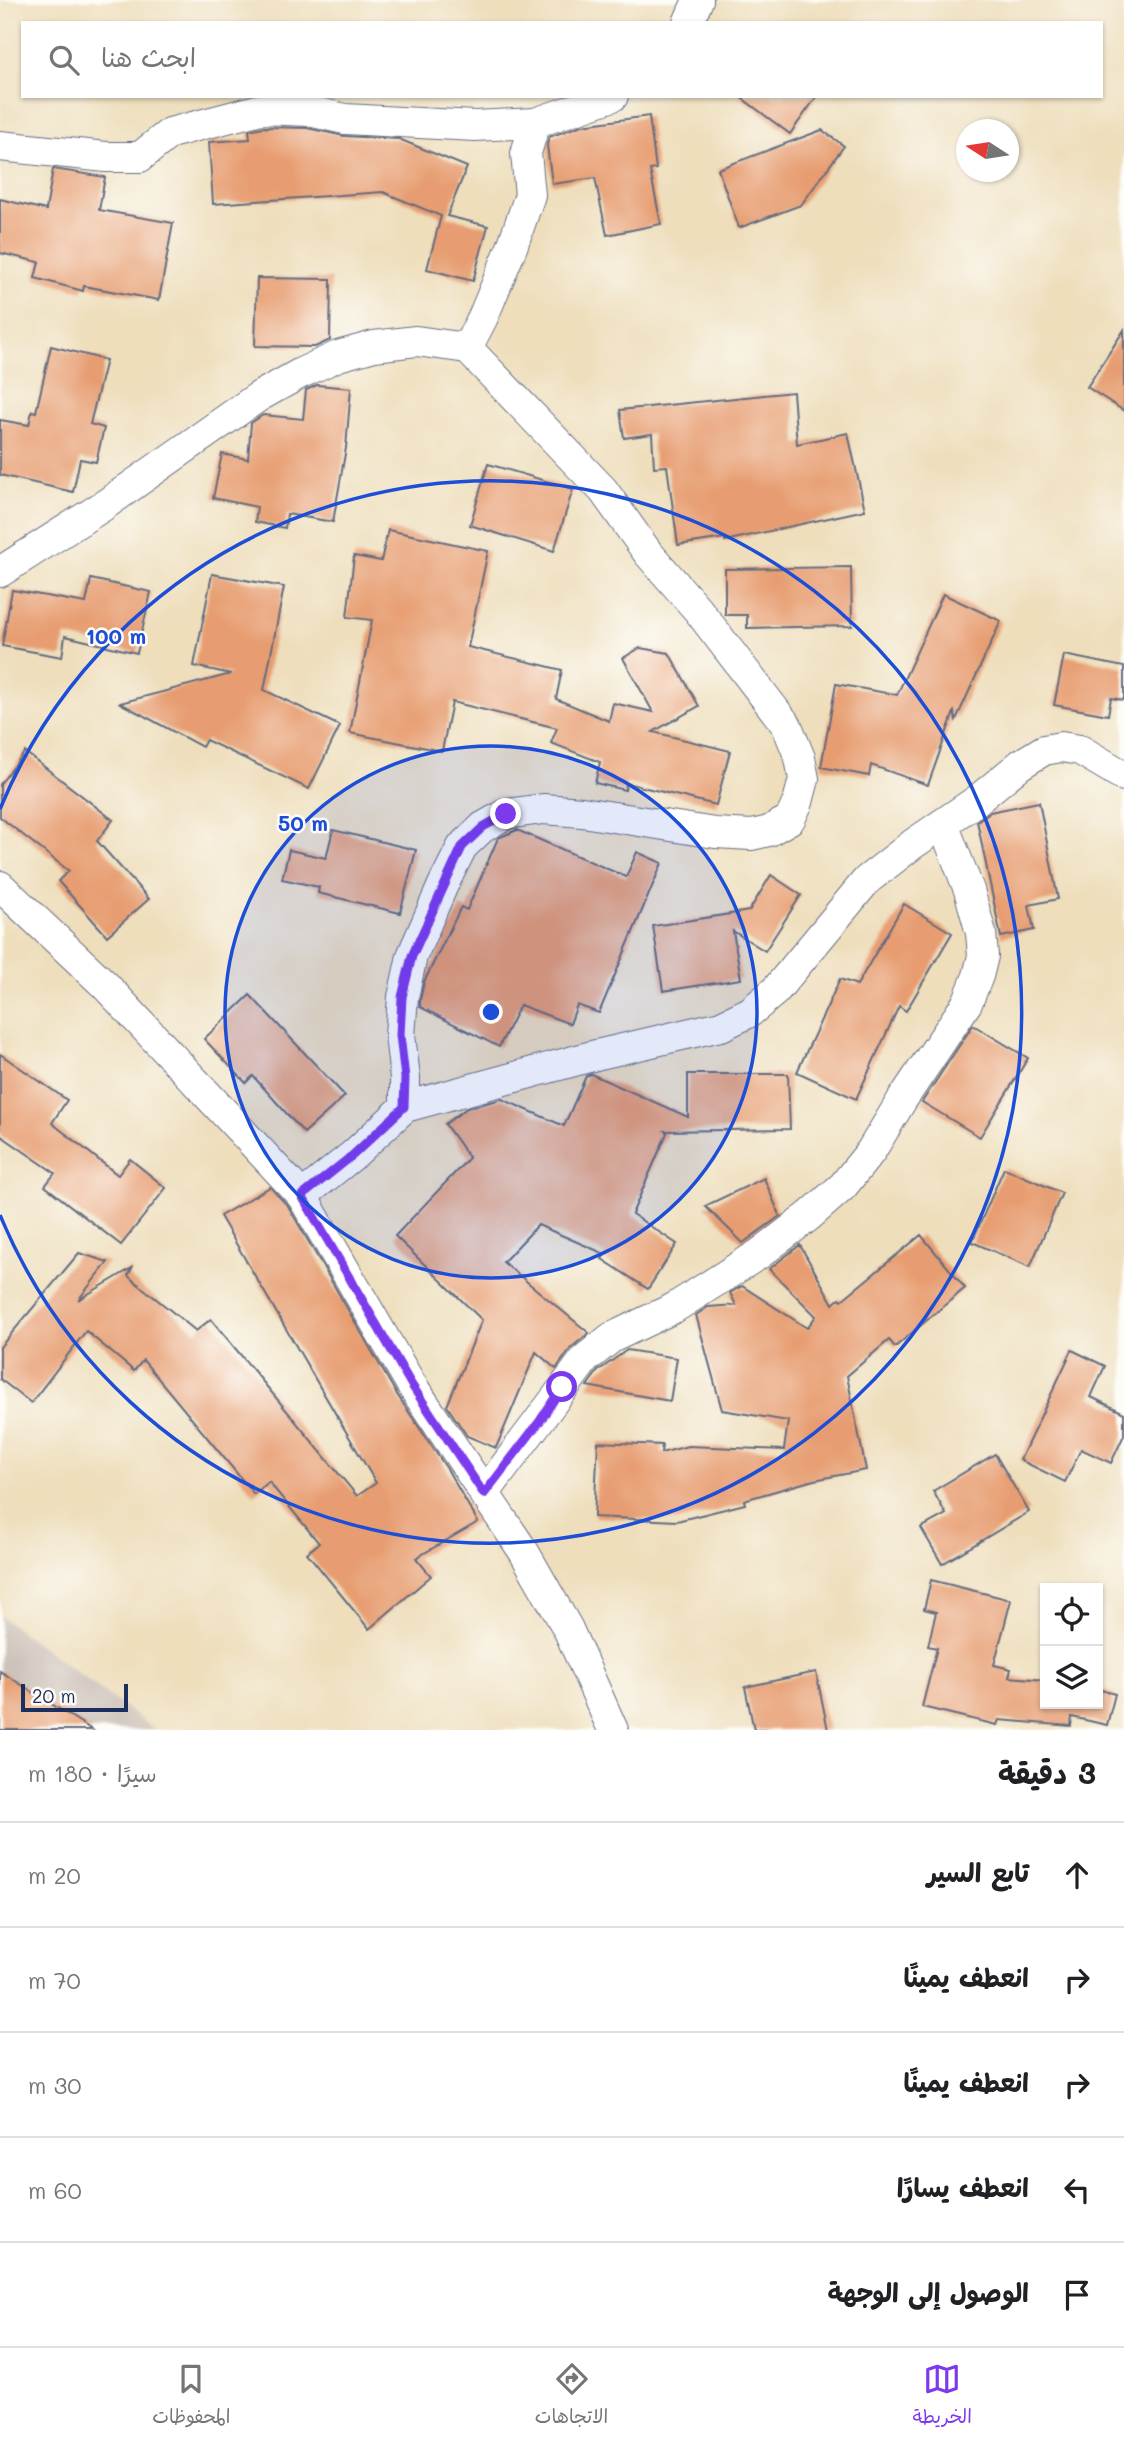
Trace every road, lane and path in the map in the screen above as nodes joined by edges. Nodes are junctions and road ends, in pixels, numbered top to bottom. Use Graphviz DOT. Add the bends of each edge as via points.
graph roads {
  1 [pos="698,0"];
  2 [pos="689,21"];
  3 [pos="607,98"];
  4 [pos="535,123"];
  5 [pos="0,146"];
  6 [pos="467,348"];
  7 [pos="0,572"];
  8 [pos="1124,776"];
  9 [pos="943,824"];
  10 [pos="0,886"];
  11 [pos="404,1107"];
  12 [pos="302,1196"];
  13 [pos="484,1494"];
  14 [pos="613,1730"];
  1 -- 2 [label="street"];
  3 -- 4 [label="street"];
  4 -- 5 [label="street" via="475,126 261,109 170,133 139,157"];
  4 -- 6 [label="street" via="526,153 530,195"];
  6 -- 7 [label="street" via="416,341 374,346 301,373 258,397"];
  6 -- 11 [label="street" via="603,490 648,553 698,610 787,726 804,779 790,819 751,835 543,809 506,814 483,827 462,847 412,956 402,997"];
  8 -- 9 [label="street" via="1080,750 1044,750"];
  9 -- 11 [label="street" via="867,880 775,991 750,1012 721,1026"];
  9 -- 13 [label="street" via="965,878 983,956 967,1003 871,1152 843,1186 760,1254 674,1308 611,1338 585,1359"];
  10 -- 12 [label="street" via="105,985"];
  11 -- 12 [label="street"];
  12 -- 13 [label="street" via="411,1384"];
  13 -- 14 [label="street" via="568,1629"];
}
